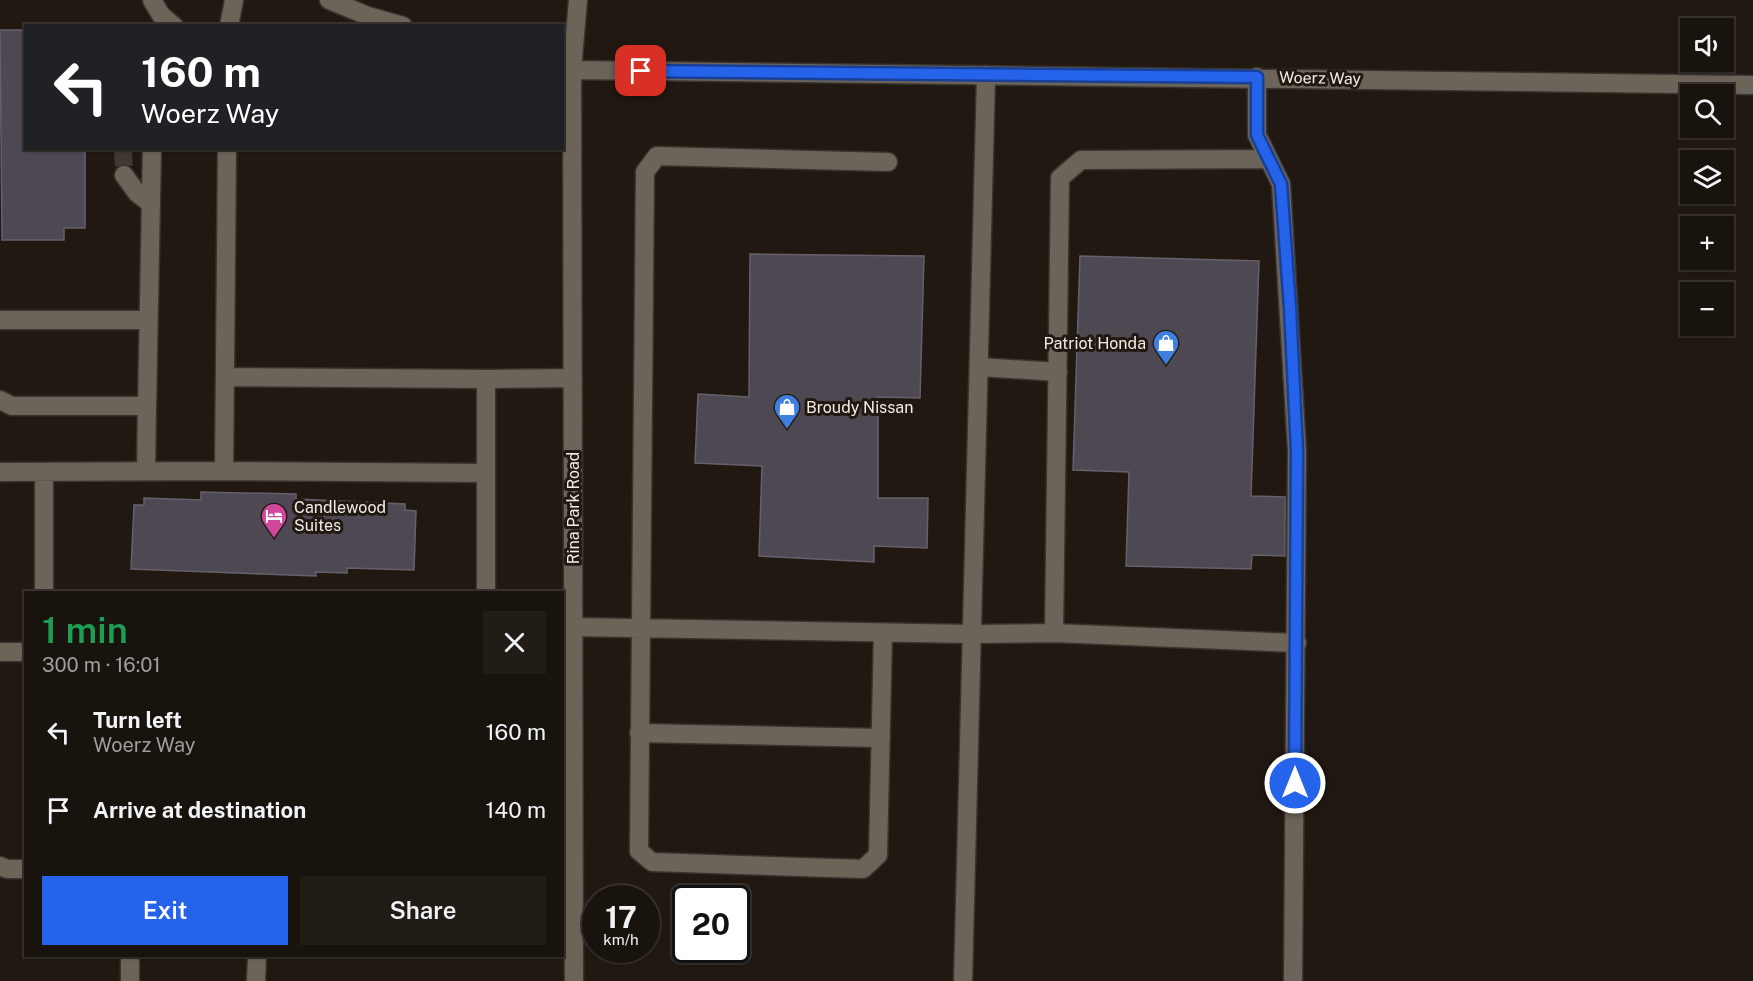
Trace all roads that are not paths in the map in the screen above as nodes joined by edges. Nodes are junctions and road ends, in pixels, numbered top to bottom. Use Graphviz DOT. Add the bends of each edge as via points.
graph roads {
  1 [pos="152,0"];
  2 [pos="234,0"];
  3 [pos="329,0"];
  4 [pos="578,0"];
  5 [pos="172,24"];
  6 [pos="229,24"];
  7 [pos="396,24"];
  8 [pos="567,69"];
  9 [pos="986,75"];
  10 [pos="1257,77"];
  11 [pos="1753,85"];
  12 [pos="152,150"];
  13 [pos="227,150"];
  14 [pos="1269,159"];
  15 [pos="888,162"];
  16 [pos="124,175"];
  17 [pos="151,204"];
  18 [pos="0,320"];
  19 [pos="148,320"];
  20 [pos="979,367"];
  21 [pos="1058,372"];
  22 [pos="225,377"];
  23 [pos="573,378"];
  24 [pos="486,379"];
  25 [pos="0,400"];
  26 [pos="147,406"];
  27 [pos="146,471"];
  28 [pos="224,471"];
  29 [pos="0,472"];
  30 [pos="44,472"];
  31 [pos="486,473"];
  32 [pos="44,591"];
  33 [pos="486,591"];
  34 [pos="573,627"];
  35 [pos="639,628"];
  36 [pos="883,633"];
  37 [pos="1054,633"];
  38 [pos="972,634"];
  39 [pos="1297,644"];
  40 [pos="0,652"];
  41 [pos="24,652"];
  42 [pos="568,672"];
  43 [pos="639,733"];
  44 [pos="881,738"];
  45 [pos="0,866"];
  46 [pos="24,869"];
  47 [pos="130,957"];
  48 [pos="256,957"];
  49 [pos="130,981"];
  50 [pos="256,981"];
  51 [pos="574,981"];
  52 [pos="963,981"];
  53 [pos="1293,981"];
  1 -- 5 [label="lane"];
  2 -- 6 [label="lane"];
  3 -- 7 [label="lane"];
  4 -- 8 [label="lane, Rina Park Road"];
  8 -- 9 [label="lane, Woerz Way"];
  8 -- 23 [label="lane, Rina Park Road"];
  9 -- 10 [label="lane, Woerz Way"];
  9 -- 20 [label="lane"];
  10 -- 11 [label="lane, Woerz Way"];
  10 -- 14 [label="lane" via="1257,135"];
  12 -- 17 [label="lane"];
  13 -- 22 [label="lane"];
  14 -- 21 [label="lane" via="1081,160 1060,178"];
  14 -- 39 [label="lane" via="1281,184 1290,308 1297,451"];
  15 -- 35 [label="lane" via="657,156 645,172"];
  16 -- 17 [label="lane"];
  17 -- 19 [label="lane"];
  18 -- 19 [label="lane"];
  19 -- 26 [label="lane"];
  20 -- 21 [label="lane"];
  20 -- 38 [label="lane"];
  21 -- 37 [label="lane"];
  22 -- 24 [label="lane"];
  22 -- 28 [label="lane"];
  23 -- 24 [label="lane"];
  23 -- 34 [label="lane, Rina Park Road"];
  24 -- 31 [label="lane"];
  25 -- 26 [label="lane" via="12,406"];
  26 -- 27 [label="lane"];
  27 -- 28 [label="lane"];
  27 -- 30 [label="lane"];
  28 -- 31 [label="lane"];
  29 -- 30 [label="lane"];
  30 -- 32 [label="lane"];
  31 -- 33 [label="lane"];
  34 -- 35 [label="lane"];
  34 -- 42 [label="lane, Rina Park Road"];
  35 -- 36 [label="lane"];
  35 -- 43 [label="lane"];
  36 -- 38 [label="lane"];
  36 -- 44 [label="lane"];
  37 -- 38 [label="lane"];
  37 -- 39 [label="lane"];
  38 -- 52 [label="lane"];
  39 -- 53 [label="lane"];
  40 -- 41 [label="lane"];
  42 -- 51 [label="lane, Rina Park Road"];
  43 -- 44 [label="lane"];
  43 -- 44 [label="lane" via="639,851 652,862 863,869 878,855"];
  45 -- 46 [label="lane"];
  47 -- 49 [label="lane"];
  48 -- 50 [label="lane"];
}
